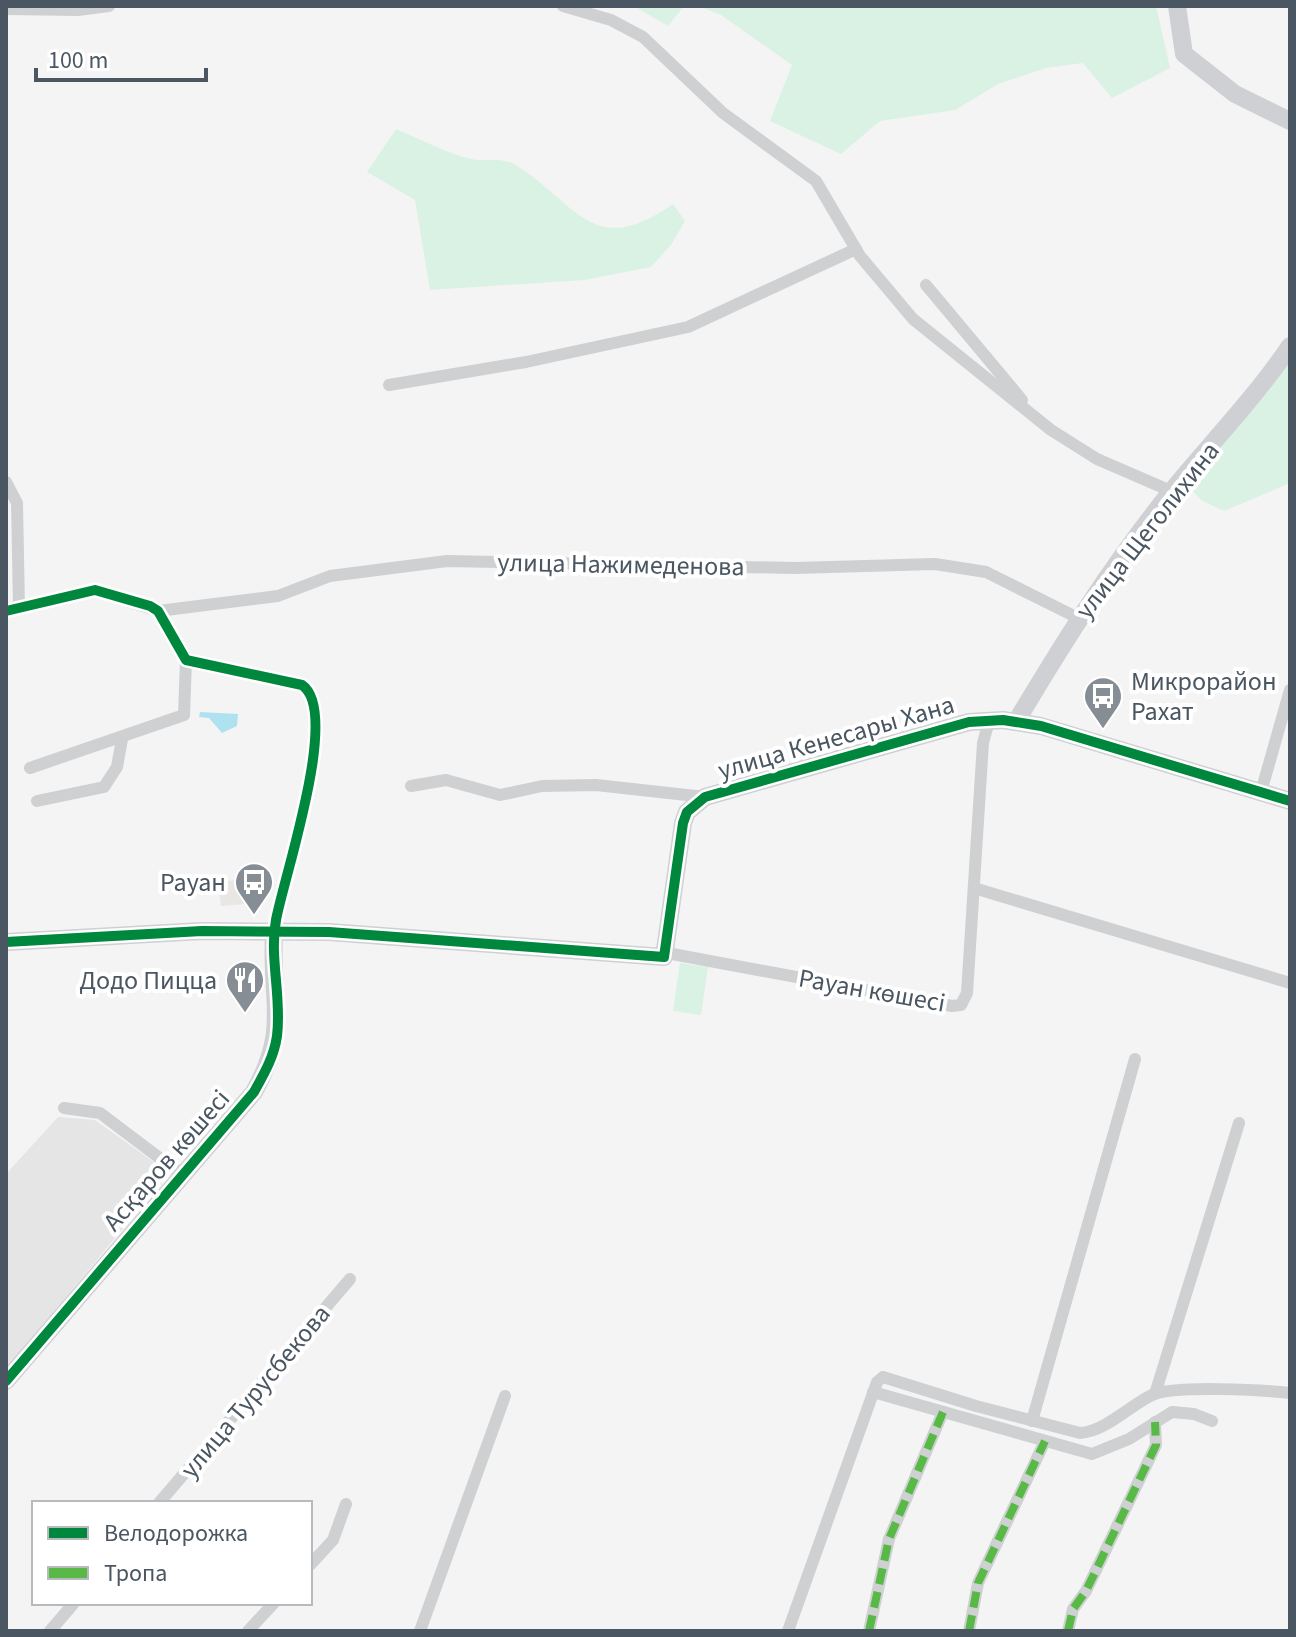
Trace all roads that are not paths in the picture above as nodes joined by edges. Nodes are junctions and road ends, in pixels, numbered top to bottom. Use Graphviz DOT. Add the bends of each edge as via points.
graph roads {
  1 [pos="109,6"];
  2 [pos="563,6"];
  3 [pos="1177,6"];
  4 [pos="6,9"];
  5 [pos="1290,121"];
  6 [pos="856,249"];
  7 [pos="926,285"];
  8 [pos="1290,346"];
  9 [pos="389,385"];
  10 [pos="1036,418"];
  11 [pos="7,486"];
  12 [pos="1171,491"];
  13 [pos="12,610"];
  14 [pos="158,611"];
  15 [pos="1078,618"];
  16 [pos="186,660"];
  17 [pos="1290,690"];
  18 [pos="1286,719"];
  19 [pos="989,721"];
  20 [pos="1016,722"];
  21 [pos="122,739"];
  22 [pos="30,768"];
  23 [pos="411,786"];
  24 [pos="1261,792"];
  25 [pos="705,797"];
  26 [pos="37,801"];
  27 [pos="1290,801"];
  28 [pos="974,888"];
  29 [pos="274,934"];
  30 [pos="6,942"];
  31 [pos="667,953"];
  32 [pos="1290,983"];
  33 [pos="1135,1059"];
  34 [pos="64,1108"];
  35 [pos="1239,1123"];
  36 [pos="182,1175"];
  37 [pos="350,1279"];
  38 [pos="6,1381"];
  39 [pos="873,1392"];
  40 [pos="1290,1393"];
  41 [pos="1155,1394"];
  42 [pos="505,1396"];
  43 [pos="943,1412"];
  44 [pos="1032,1421"];
  45 [pos="1212,1421"];
  46 [pos="1155,1422"];
  47 [pos="1045,1441"];
  48 [pos="161,1501"];
  49 [pos="346,1504"];
  50 [pos="312,1563"];
  51 [pos="72,1605"];
  52 [pos="272,1605"];
  53 [pos="50,1631"];
  54 [pos="248,1631"];
  55 [pos="420,1631"];
  56 [pos="788,1631"];
  57 [pos="869,1631"];
  58 [pos="969,1631"];
  59 [pos="1068,1631"];
  1 -- 4 [label="street"];
  2 -- 6 [label="street" via="611,20 643,37 723,113 816,181"];
  3 -- 5 [label="street" via="1184,54 1235,94"];
  6 -- 9 [label="street" via="688,327"];
  6 -- 10 [label="street" via="913,319"];
  7 -- 10 [label="street"];
  8 -- 12 [label="street, улица Щеголихина" via="1260,390"];
  10 -- 12 [label="street" via="1097,459"];
  11 -- 13 [label="street" via="17,503"];
  12 -- 15 [label="street, улица Щеголихина"];
  13 -- 14 [label="street" via="95,590"];
  14 -- 15 [label="street, улица Нажимеденова" via="278,596 330,576 447,561 795,568 935,564 986,572"];
  14 -- 16 [label="street"];
  15 -- 20 [label="street, улица Щеголихина"];
  16 -- 21 [label="street" via="186,713"];
  16 -- 29 [label="street" via="302,685 316,706 309,786"];
  17 -- 18 [label="street"];
  18 -- 24 [label="street"];
  19 -- 20 [label="street, улица Кенесары Хана"];
  19 -- 25 [label="street, улица Кенесары Хана" via="969,722"];
  19 -- 28 [label="street, Рауан көшесі" via="983,743"];
  20 -- 24 [label="street, улица Кенесары Хана" via="1080,736"];
  21 -- 22 [label="street"];
  21 -- 26 [label="street" via="117,767 104,787"];
  23 -- 25 [label="street" via="446,780 500,795 542,786 596,785"];
  24 -- 27 [label="street, улица Кенесары Хана"];
  25 -- 31 [label="street, улица Кенесары Хана" via="687,812 683,823"];
  28 -- 31 [label="street, Рауан көшесі" via="967,993 961,1005"];
  28 -- 32 [label="street"];
  29 -- 30 [label="street" via="202,931"];
  29 -- 31 [label="street" via="329,932 652,959"];
  29 -- 36 [label="street, Асқаров көшесі" via="277,1034 271,1062 254,1092"];
  33 -- 44 [label="street"];
  34 -- 36 [label="street" via="100,1113"];
  35 -- 41 [label="street"];
  36 -- 38 [label="street, Асқаров көшесі"];
  37 -- 48 [label="street, улица Турусбекова"];
  39 -- 43 [label="street" via="893,1402"];
  39 -- 44 [label="street" via="877,1382 890,1377"];
  39 -- 56 [label="street"];
  40 -- 41 [label="street" via="1247,1389"];
  41 -- 44 [label="street" via="1087,1432"];
  42 -- 55 [label="street"];
  43 -- 47 [label="street"];
  43 -- 57 [label="street" via="889,1539"];
  45 -- 46 [label="street" via="1172,1412"];
  46 -- 47 [label="street" via="1092,1454"];
  46 -- 59 [label="street" via="1156,1445 1073,1609"];
  47 -- 58 [label="street" via="978,1583"];
  49 -- 50 [label="street" via="333,1540"];
  51 -- 53 [label="street"];
  52 -- 54 [label="street"];
}
